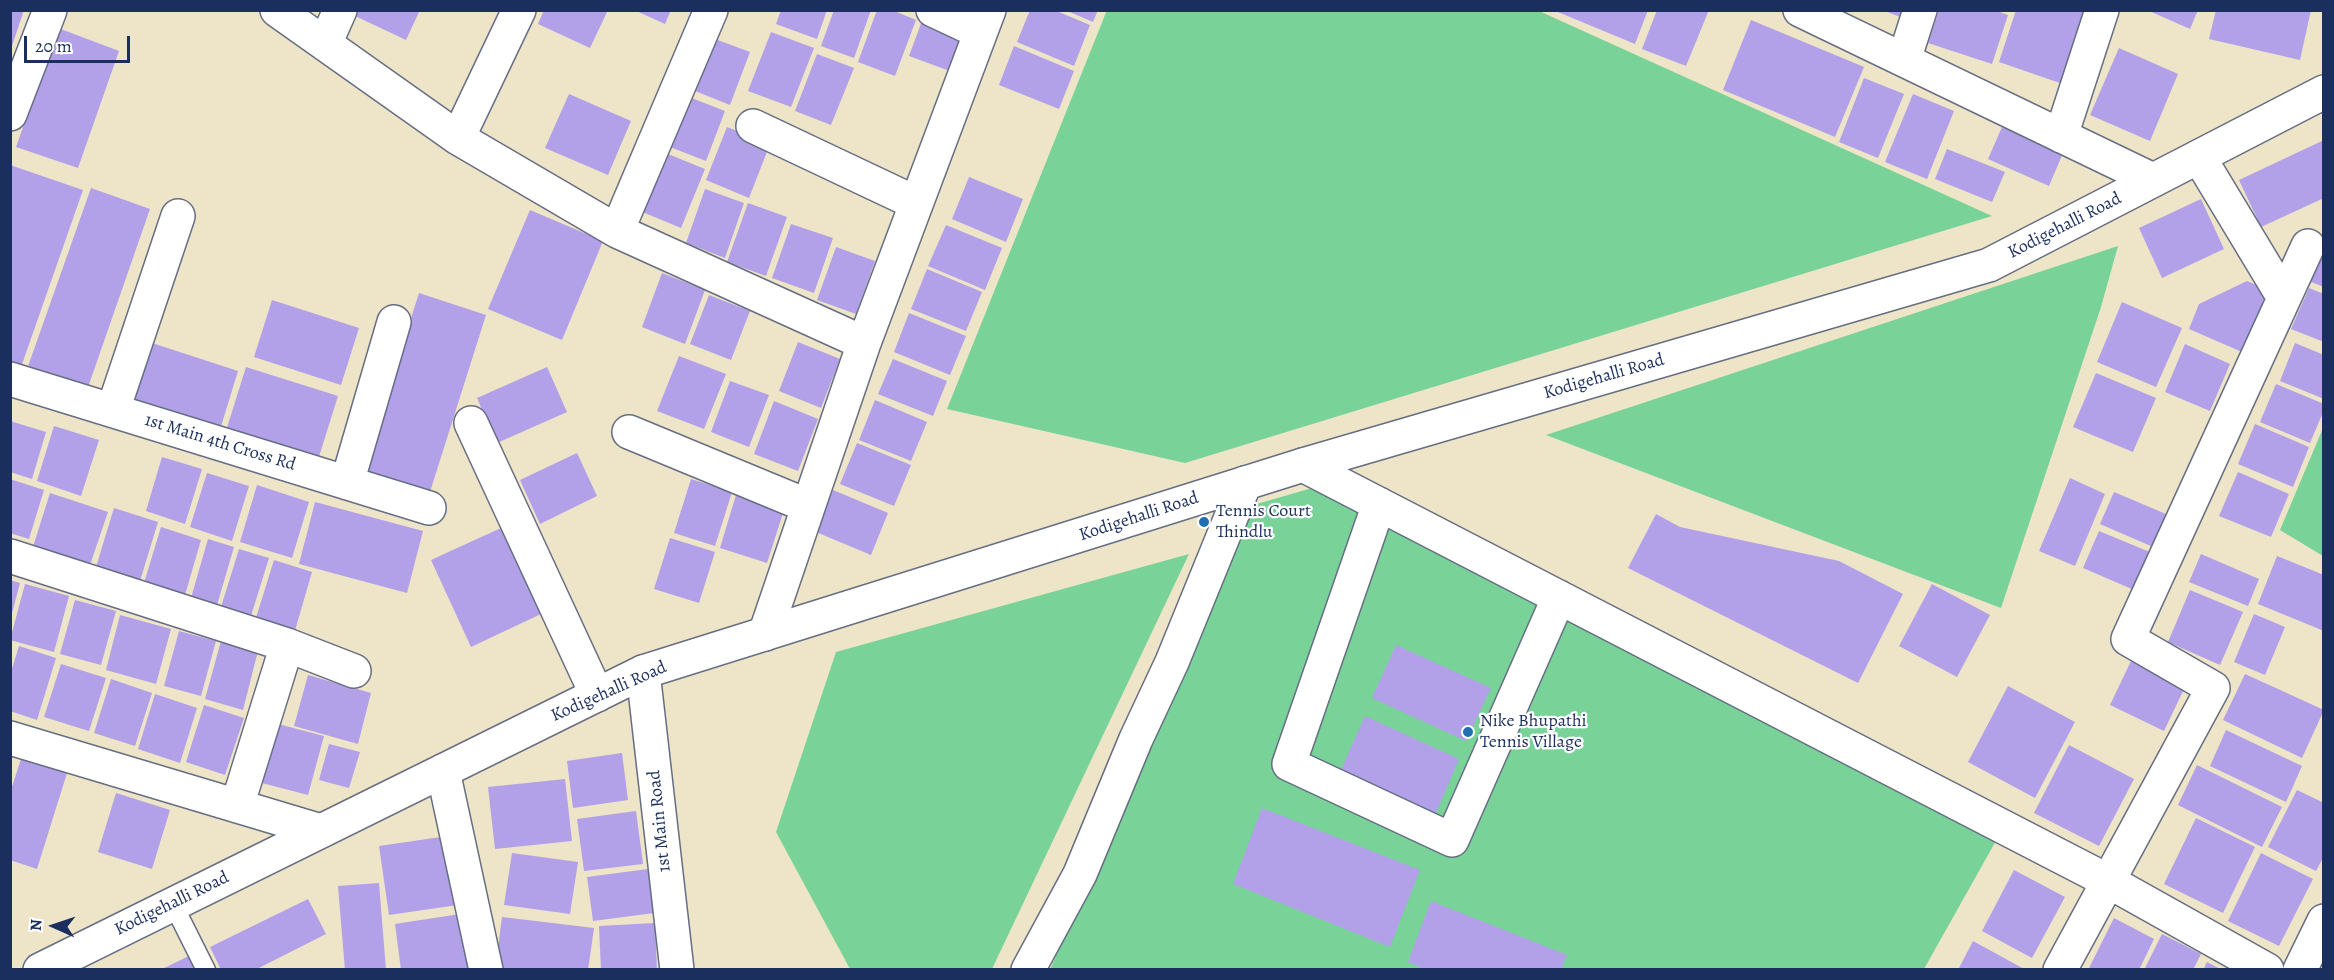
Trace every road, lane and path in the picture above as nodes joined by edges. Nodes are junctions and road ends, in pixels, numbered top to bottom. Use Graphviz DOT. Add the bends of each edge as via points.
graph roads {
  1 [pos="50,10"];
  2 [pos="277,10"];
  3 [pos="340,10"];
  4 [pos="519,10"];
  5 [pos="711,10"];
  6 [pos="933,10"];
  7 [pos="1800,10"];
  8 [pos="1920,10"];
  9 [pos="2102,10"];
  10 [pos="984,21"];
  11 [pos="325,44"];
  12 [pos="1904,60"];
  13 [pos="2324,92"];
  14 [pos="10,114"];
  15 [pos="753,126"];
  16 [pos="2061,136"];
  17 [pos="458,138"];
  18 [pos="2199,157"];
  19 [pos="2154,180"];
  20 [pos="916,203"];
  21 [pos="178,216"];
  22 [pos="617,231"];
  23 [pos="2308,246"];
  24 [pos="2284,298"];
  25 [pos="394,322"];
  26 [pos="864,343"];
  27 [pos="10,379"];
  28 [pos="113,411"];
  29 [pos="471,423"];
  30 [pos="629,432"];
  31 [pos="1303,465"];
  32 [pos="347,483"];
  33 [pos="1245,483"];
  34 [pos="1379,504"];
  35 [pos="808,506"];
  36 [pos="429,508"];
  37 [pos="10,556"];
  38 [pos="1559,597"];
  39 [pos="765,634"];
  40 [pos="287,645"];
  41 [pos="354,671"];
  42 [pos="644,672"];
  43 [pos="597,695"];
  44 [pos="10,738"];
  45 [pos="442,771"];
  46 [pos="237,806"];
  47 [pos="321,831"];
  48 [pos="2108,881"];
  49 [pos="173,904"];
  50 [pos="2324,921"];
  51 [pos="40,969"];
  52 [pos="206,969"];
  53 [pos="486,969"];
  54 [pos="677,969"];
  55 [pos="1028,969"];
  56 [pos="2060,969"];
  57 [pos="2267,969"];
  58 [pos="2300,969"];
  1 -- 14 [label="street"];
  2 -- 11 [label="street"];
  3 -- 11 [label="street"];
  4 -- 17 [label="street"];
  5 -- 22 [label="street"];
  6 -- 10 [label="street"];
  7 -- 12 [label="street"];
  8 -- 12 [label="street"];
  9 -- 16 [label="street"];
  10 -- 20 [label="street"];
  11 -- 17 [label="street"];
  12 -- 16 [label="street"];
  13 -- 18 [label="street, Kodigehalli Road"];
  15 -- 20 [label="street"];
  16 -- 19 [label="street"];
  17 -- 22 [label="street"];
  18 -- 19 [label="street, Kodigehalli Road"];
  18 -- 24 [label="street"];
  19 -- 31 [label="street, Kodigehalli Road" via="1989,265"];
  20 -- 26 [label="street"];
  21 -- 28 [label="street"];
  22 -- 26 [label="street"];
  23 -- 24 [label="street"];
  24 -- 48 [label="street" via="2128,639 2213,688"];
  25 -- 32 [label="street"];
  26 -- 35 [label="street"];
  27 -- 28 [label="street, 1st Main 4th Cross Rd"];
  28 -- 32 [label="street, 1st Main 4th Cross Rd"];
  29 -- 43 [label="street"];
  30 -- 35 [label="street"];
  31 -- 33 [label="street, Kodigehalli Road"];
  31 -- 34 [label="street"];
  32 -- 36 [label="street, 1st Main 4th Cross Rd"];
  33 -- 39 [label="street, Kodigehalli Road"];
  33 -- 55 [label="street" via="1080,874"];
  34 -- 38 [label="street"];
  34 -- 38 [label="street" via="1289,764 1452,840"];
  35 -- 39 [label="street"];
  37 -- 40 [label="street"];
  38 -- 48 [label="street"];
  39 -- 42 [label="street, Kodigehalli Road"];
  40 -- 41 [label="street"];
  40 -- 46 [label="street"];
  42 -- 43 [label="street, Kodigehalli Road"];
  42 -- 54 [label="street, 1st Main Road"];
  43 -- 45 [label="street, Kodigehalli Road"];
  44 -- 46 [label="street"];
  45 -- 47 [label="street, Kodigehalli Road"];
  45 -- 53 [label="street"];
  46 -- 47 [label="street"];
  47 -- 49 [label="street, Kodigehalli Road"];
  48 -- 56 [label="street"];
  48 -- 57 [label="street"];
  49 -- 51 [label="street, Kodigehalli Road"];
  49 -- 52 [label="lane"];
  50 -- 58 [label="street"];
}
